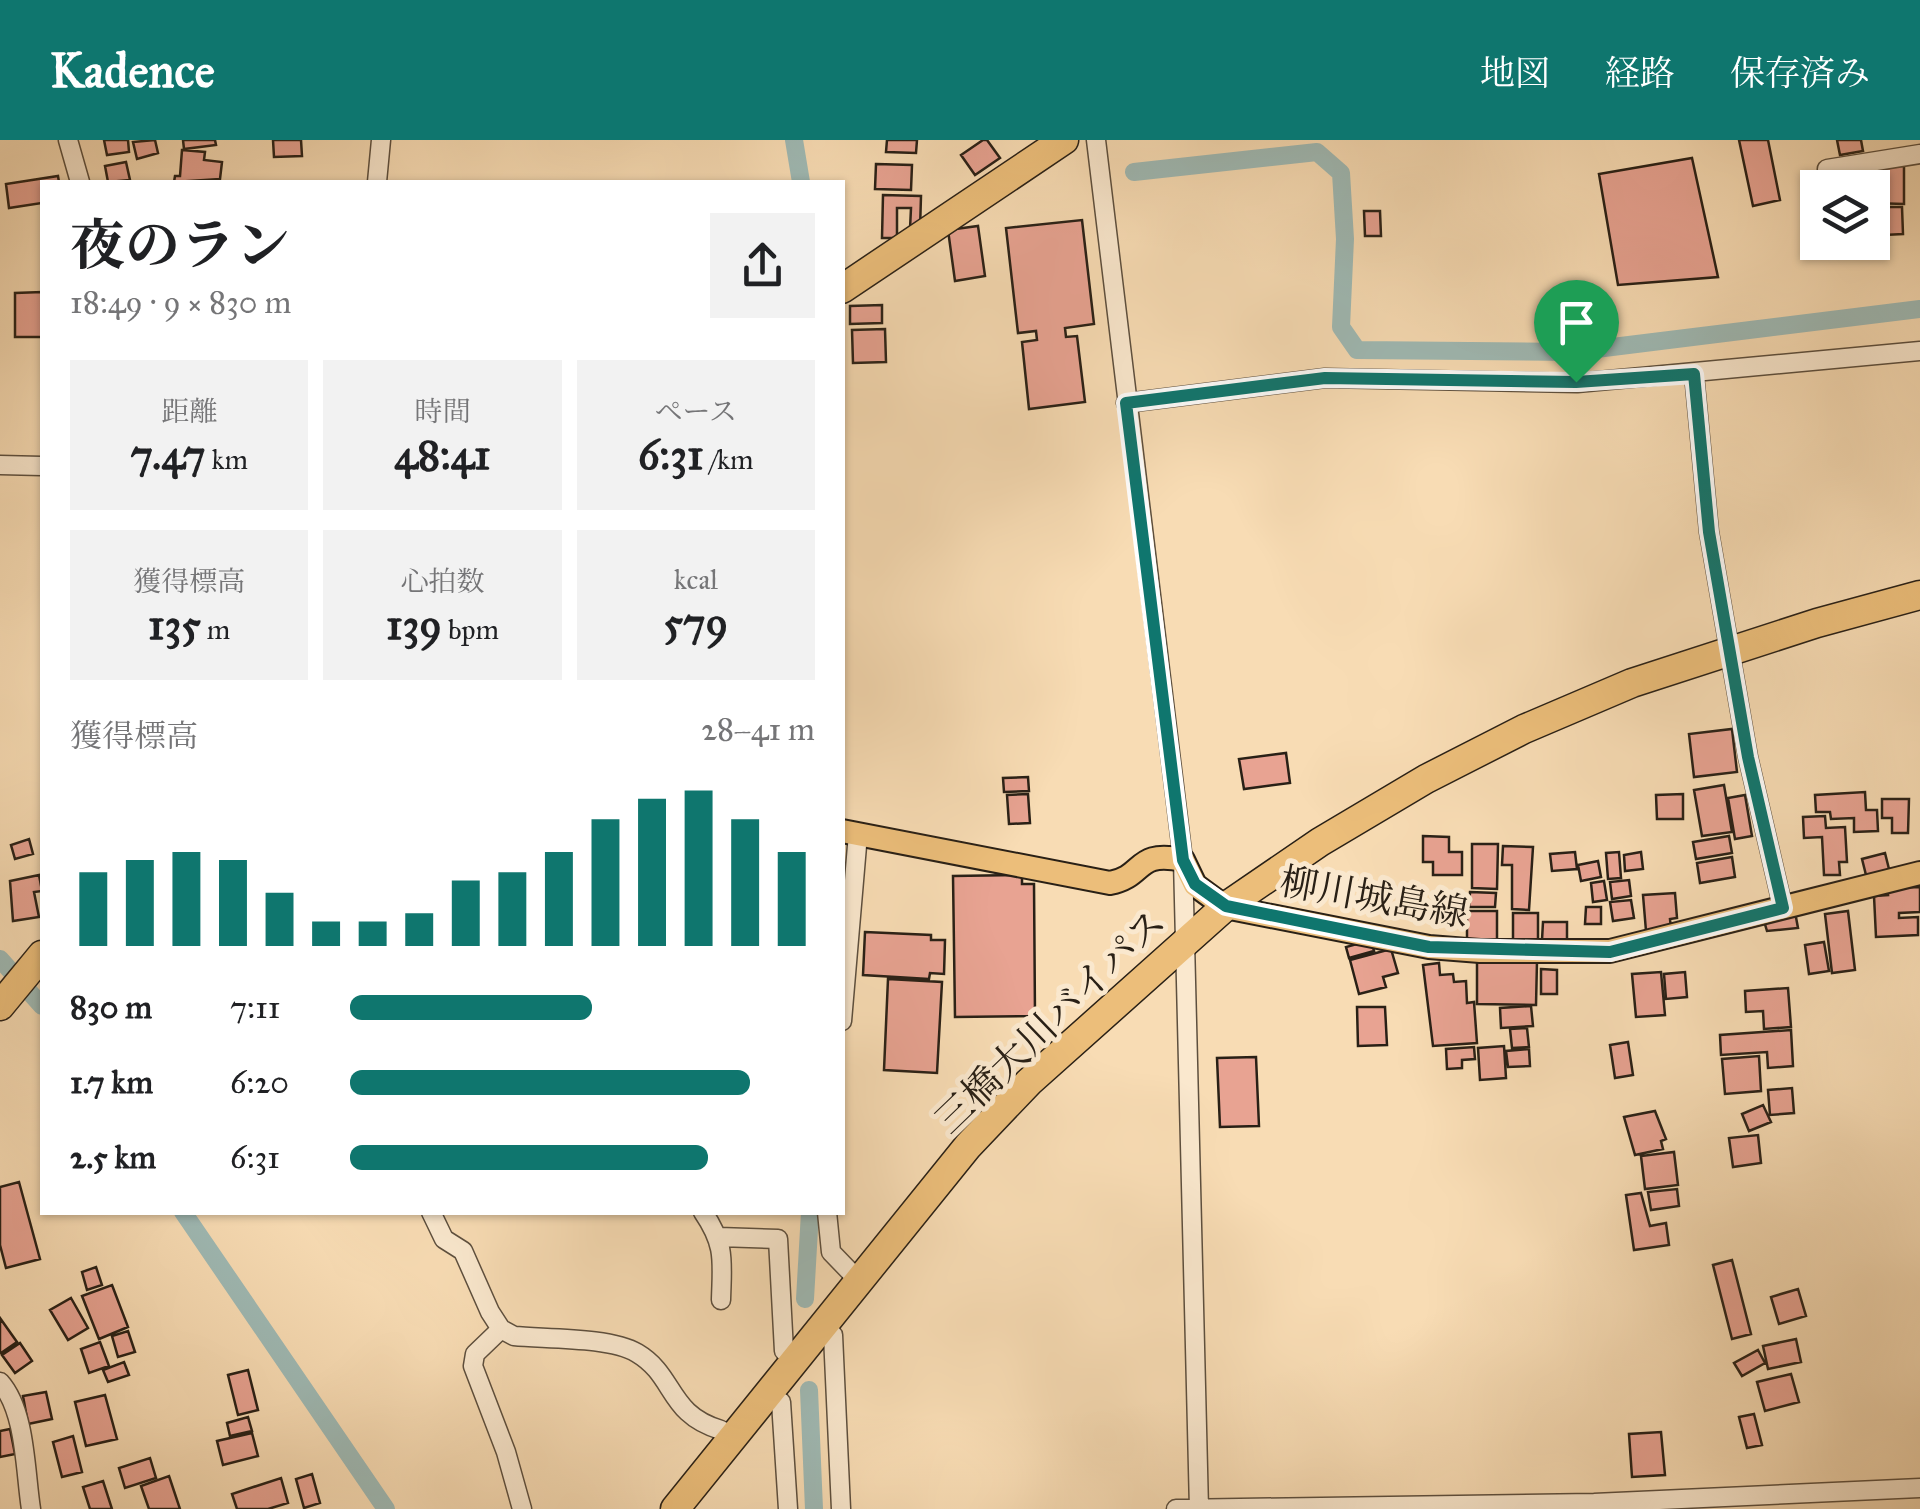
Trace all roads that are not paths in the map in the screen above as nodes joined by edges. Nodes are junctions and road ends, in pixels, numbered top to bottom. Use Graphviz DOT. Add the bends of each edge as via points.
graph roads {
  1 [pos="68,140"];
  2 [pos="381,140"];
  3 [pos="1064,140"];
  4 [pos="1096,140"];
  5 [pos="1920,154"];
  6 [pos="1827,169"];
  7 [pos="79,180"];
  8 [pos="378,180"];
  9 [pos="845,287"];
  10 [pos="1920,351"];
  11 [pos="1694,374"];
  12 [pos="1126,403"];
  13 [pos="0,465"];
  14 [pos="40,466"];
  15 [pos="1920,595"];
  16 [pos="1730,651"];
  17 [pos="850,832"];
  18 [pos="1183,860"];
  19 [pos="1920,873"];
  20 [pos="1226,906"];
  21 [pos="1783,908"];
  22 [pos="1184,943"];
  23 [pos="845,950"];
  24 [pos="432,1215"];
  25 [pos="705,1215"];
  26 [pos="827,1215"];
  27 [pos="720,1237"];
  28 [pos="860,1282"];
  29 [pos="721,1300"];
  30 [pos="501,1328"];
  31 [pos="834,1335"];
  32 [pos="784,1351"];
  33 [pos="0,1382"];
  34 [pos="781,1402"];
  35 [pos="720,1430"];
  36 [pos="1920,1488"];
  37 [pos="1666,1503"];
  38 [pos="32,1509"];
  39 [pos="522,1509"];
  40 [pos="675,1509"];
  41 [pos="788,1509"];
  42 [pos="840,1509"];
  43 [pos="1176,1509"];
  44 [pos="1199,1509"];
  1 -- 7 [label="street"];
  2 -- 8 [label="street"];
  3 -- 9 [label="highway"];
  4 -- 12 [label="street"];
  5 -- 6 [label="street"];
  10 -- 11 [label="street"];
  11 -- 12 [label="street" via="1576,382 1325,378"];
  11 -- 16 [label="street" via="1709,532"];
  12 -- 18 [label="street"];
  13 -- 14 [label="street"];
  15 -- 16 [label="highway, 三橋大川バイパス"];
  16 -- 20 [label="highway, 三橋大川バイパス" via="1524,729 1335,833"];
  16 -- 21 [label="street"];
  17 -- 18 [label="main road" via="1110,882 1149,858"];
  17 -- 23 [label="street"];
  18 -- 20 [label="main road, 柳川城島線" via="1195,884"];
  18 -- 22 [label="street"];
  19 -- 21 [label="main road, 柳川城島線"];
  20 -- 21 [label="main road, 柳川城島線" via="1429,947 1610,952"];
  20 -- 22 [label="highway, 三橋大川バイパス"];
  22 -- 28 [label="highway, 三橋大川バイパス" via="1016,1095"];
  22 -- 44 [label="street"];
  24 -- 30 [label="street" via="444,1238 463,1251"];
  25 -- 27 [label="street"];
  26 -- 28 [label="street" via="831,1252"];
  27 -- 29 [label="street"];
  27 -- 32 [label="street" via="778,1240"];
  28 -- 40 [label="highway, 三橋大川バイパス"];
  30 -- 35 [label="street" via="514,1336 637,1352 689,1416"];
  30 -- 39 [label="street" via="473,1366"];
  31 -- 42 [label="street"];
  33 -- 38 [label="street" via="9,1392"];
  34 -- 41 [label="street"];
  36 -- 37 [label="street"];
  37 -- 44 [label="street"];
  43 -- 44 [label="street"];
}
